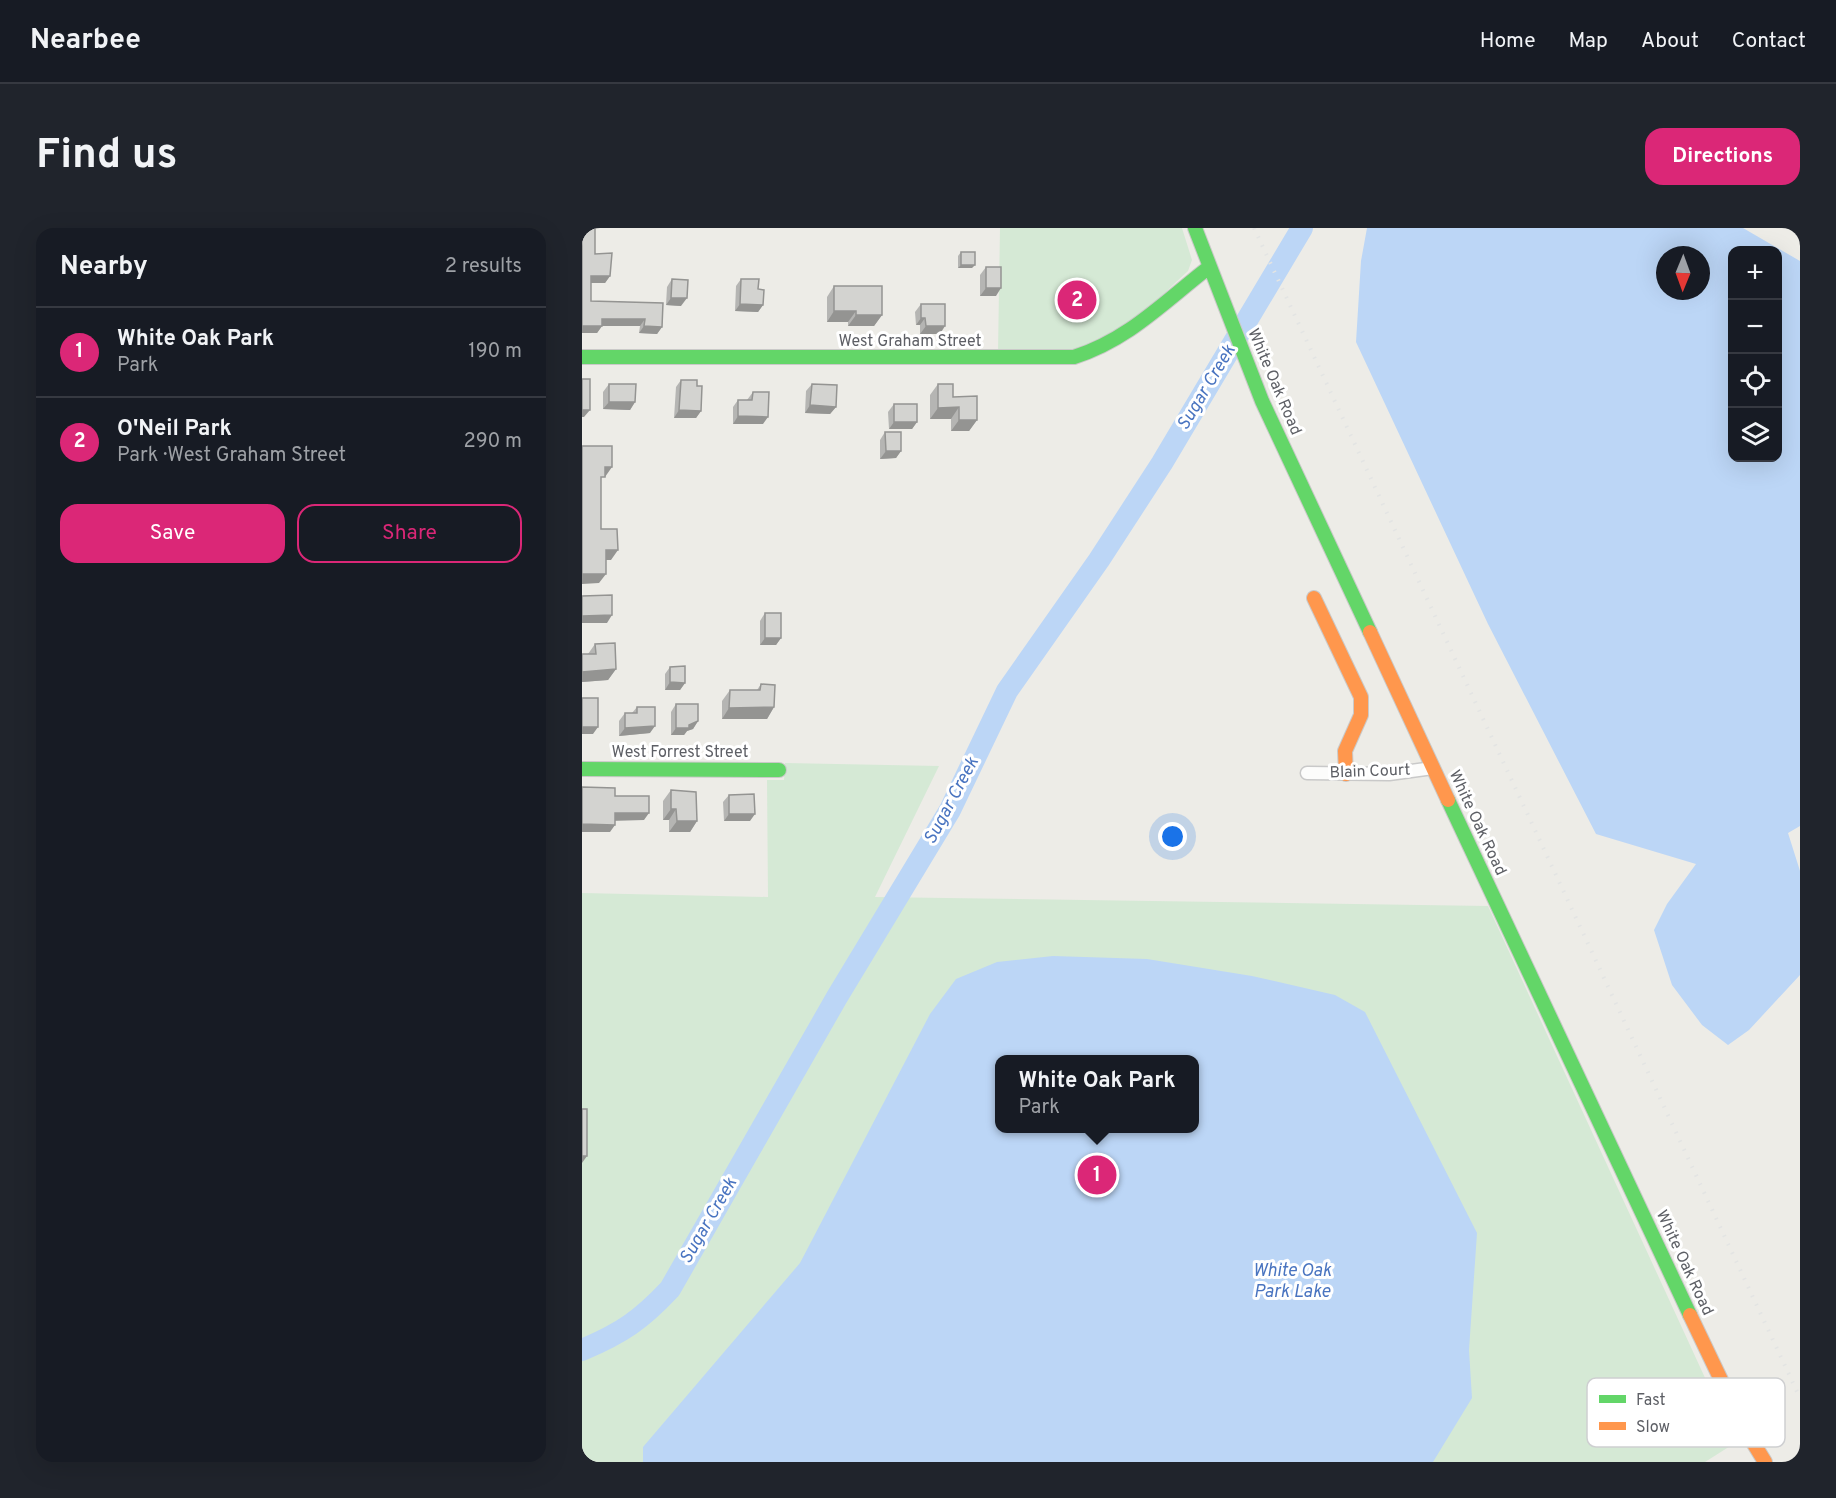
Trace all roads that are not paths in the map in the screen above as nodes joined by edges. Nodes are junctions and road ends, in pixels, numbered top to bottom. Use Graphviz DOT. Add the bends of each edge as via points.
graph roads {
  1 [pos="1195,228"];
  2 [pos="1208,268"];
  3 [pos="582,357"];
  4 [pos="1314,598"];
  5 [pos="1433,768"];
  6 [pos="582,769"];
  7 [pos="778,770"];
  8 [pos="1307,773"];
  9 [pos="1346,774"];
  10 [pos="1720,1378"];
  11 [pos="1749,1447"];
  12 [pos="1756,1447"];
  13 [pos="1754,1462"];
  14 [pos="1765,1462"];
  1 -- 2 [label="street, White Oak Road"];
  2 -- 3 [label="street, West Graham Street" via="1135,329 1091,353 1074,357"];
  2 -- 5 [label="street, White Oak Road"];
  4 -- 9 [label="street" via="1361,697 1361,715 1345,751"];
  5 -- 9 [label="street, Blain Court"];
  5 -- 10 [label="street, White Oak Road"];
  6 -- 7 [label="street, West Forrest Street"];
  8 -- 9 [label="street, Blain Court"];
  11 -- 13 [label="street, White Oak Road"];
  12 -- 14 [label="street, White Oak Road"];
}
